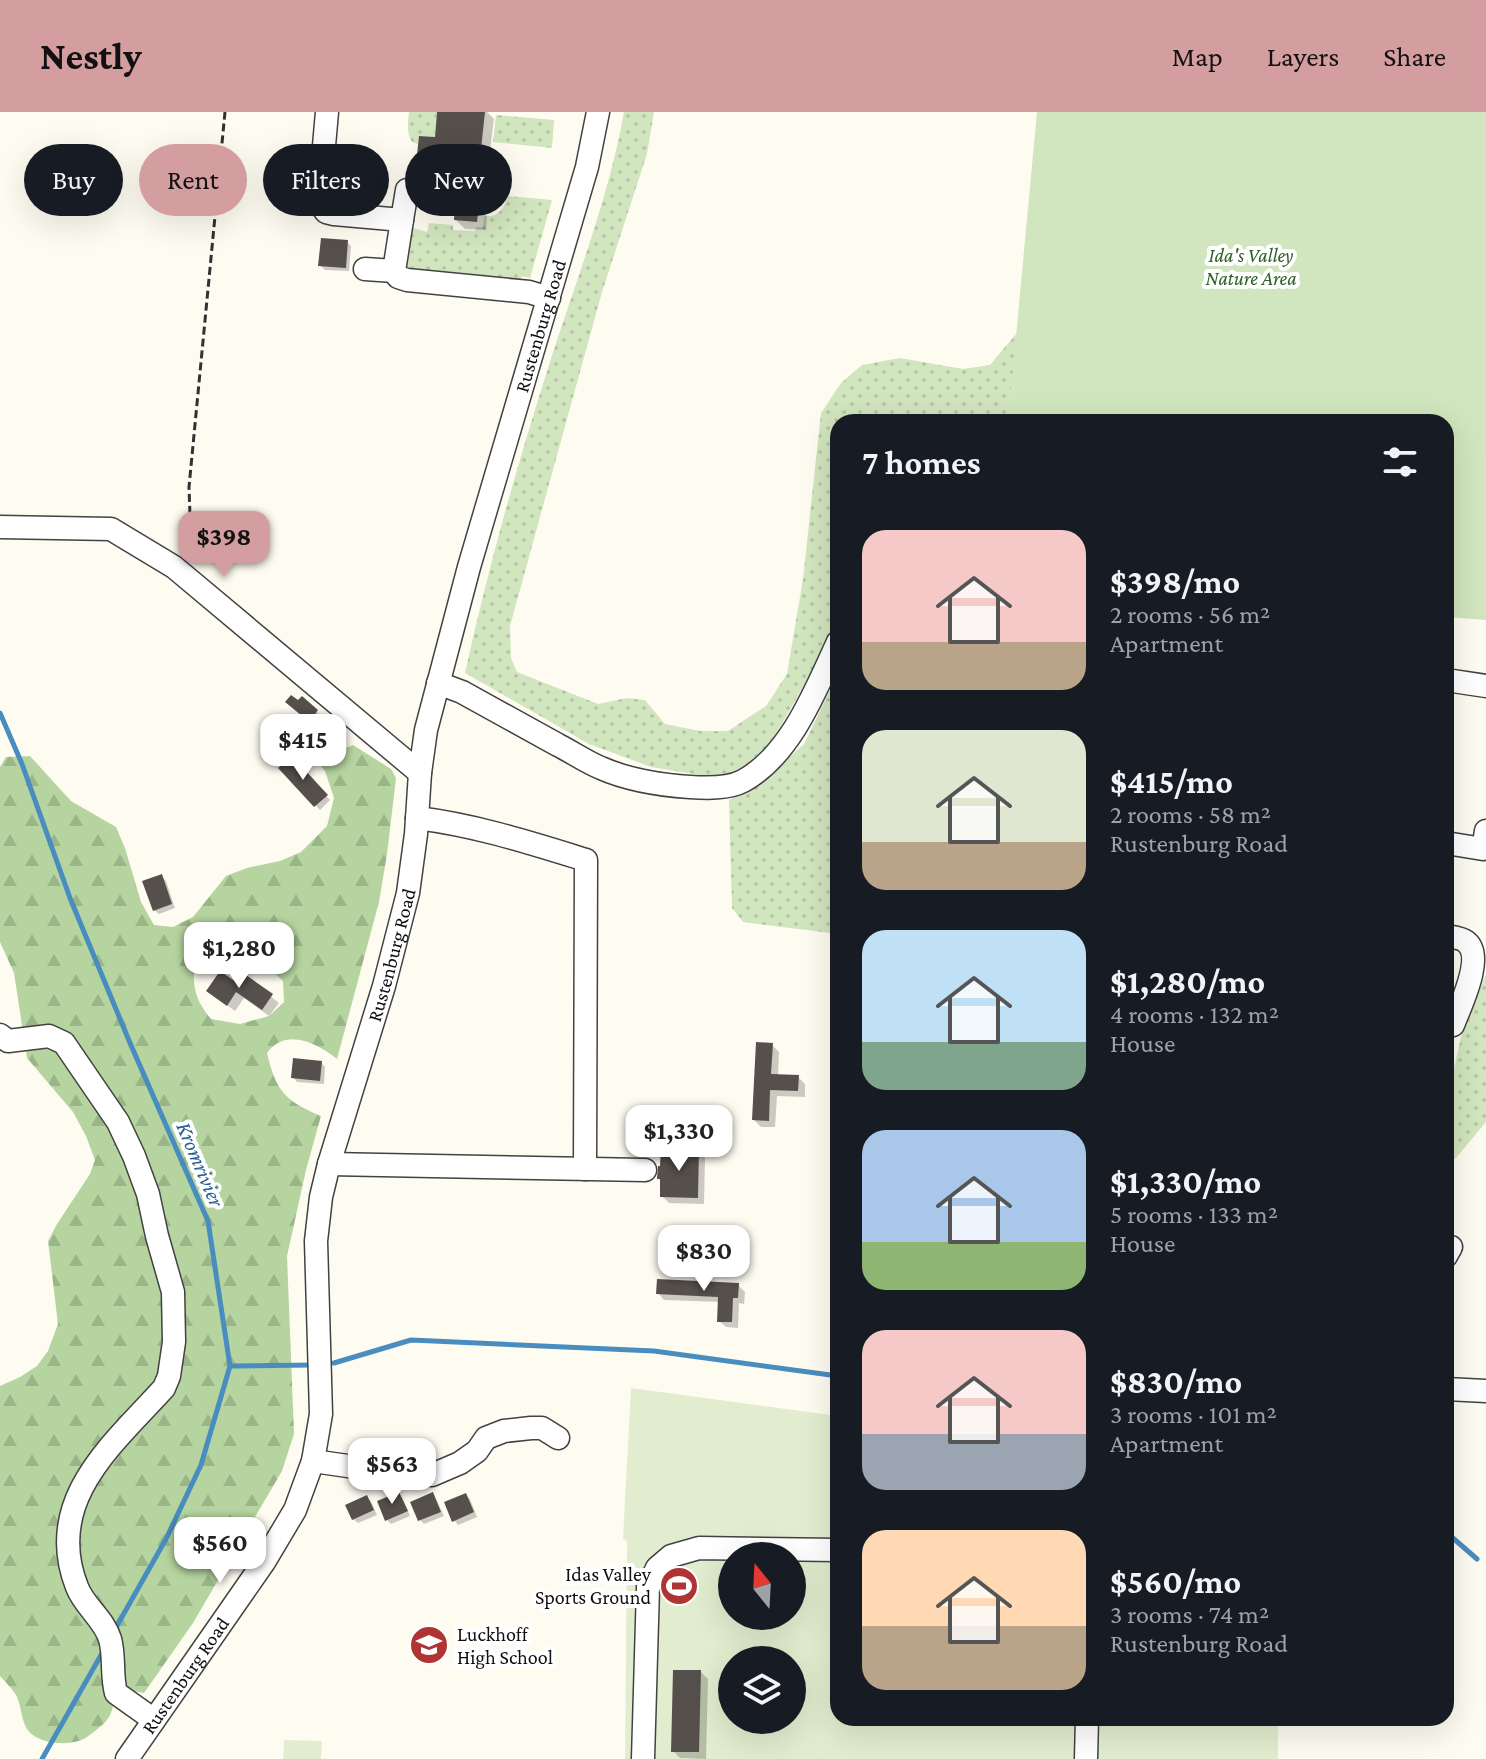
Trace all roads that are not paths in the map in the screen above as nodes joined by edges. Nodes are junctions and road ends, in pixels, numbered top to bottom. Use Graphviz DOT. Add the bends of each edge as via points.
graph roads {
  1 [pos="327,112"];
  2 [pos="598,112"];
  3 [pos="405,202"];
  4 [pos="402,220"];
  5 [pos="365,269"];
  6 [pos="394,271"];
  7 [pos="549,298"];
  8 [pos="0,527"];
  9 [pos="830,659"];
  10 [pos="1454,681"];
  11 [pos="438,683"];
  12 [pos="1486,686"];
  13 [pos="420,773"];
  14 [pos="417,818"];
  15 [pos="1486,831"];
  16 [pos="1454,844"];
  17 [pos="1454,938"];
  18 [pos="1454,1022"];
  19 [pos="0,1035"];
  20 [pos="329,1164"];
  21 [pos="585,1169"];
  22 [pos="645,1170"];
  23 [pos="1454,1389"];
  24 [pos="1486,1391"];
  25 [pos="558,1438"];
  26 [pos="313,1461"];
  27 [pos="830,1550"];
  28 [pos="154,1720"];
  29 [pos="1087,1726"];
  30 [pos="127,1759"];
  31 [pos="643,1759"];
  32 [pos="1086,1759"];
  1 -- 4 [label="street" via="319,202 326,212"];
  2 -- 7 [label="street, Rustenburg Road"];
  3 -- 4 [label="street"];
  4 -- 6 [label="street"];
  5 -- 6 [label="street"];
  6 -- 7 [label="street" via="407,280"];
  7 -- 11 [label="street, Rustenburg Road"];
  8 -- 13 [label="street" via="111,529 174,567"];
  9 -- 11 [label="street" via="779,749 742,782 713,788 667,785 601,768"];
  10 -- 12 [label="street"];
  11 -- 13 [label="street, Rustenburg Road"];
  13 -- 14 [label="street, Rustenburg Road"];
  14 -- 20 [label="street, Rustenburg Road" via="408,893"];
  14 -- 21 [label="street" via="586,860"];
  15 -- 16 [label="street" via="1483,849"];
  17 -- 18 [label="street" via="1473,950 1474,971"];
  19 -- 28 [label="street" via="8,1041 49,1036 64,1043 118,1122 148,1194 173,1292 169,1376 84,1481 72,1507 68,1551 78,1591 108,1634 116,1693"];
  20 -- 21 [label="street"];
  20 -- 26 [label="street, Rustenburg Road" via="316,1241 321,1414"];
  21 -- 22 [label="street"];
  23 -- 24 [label="street"];
  25 -- 26 [label="street" via="542,1428 504,1431 486,1438 460,1463 432,1475"];
  26 -- 28 [label="street, Rustenburg Road" via="295,1510 264,1562"];
  27 -- 31 [label="street" via="699,1548 671,1556 657,1568 648,1587"];
  28 -- 30 [label="street, Rustenburg Road"];
  29 -- 32 [label="street"];
}
